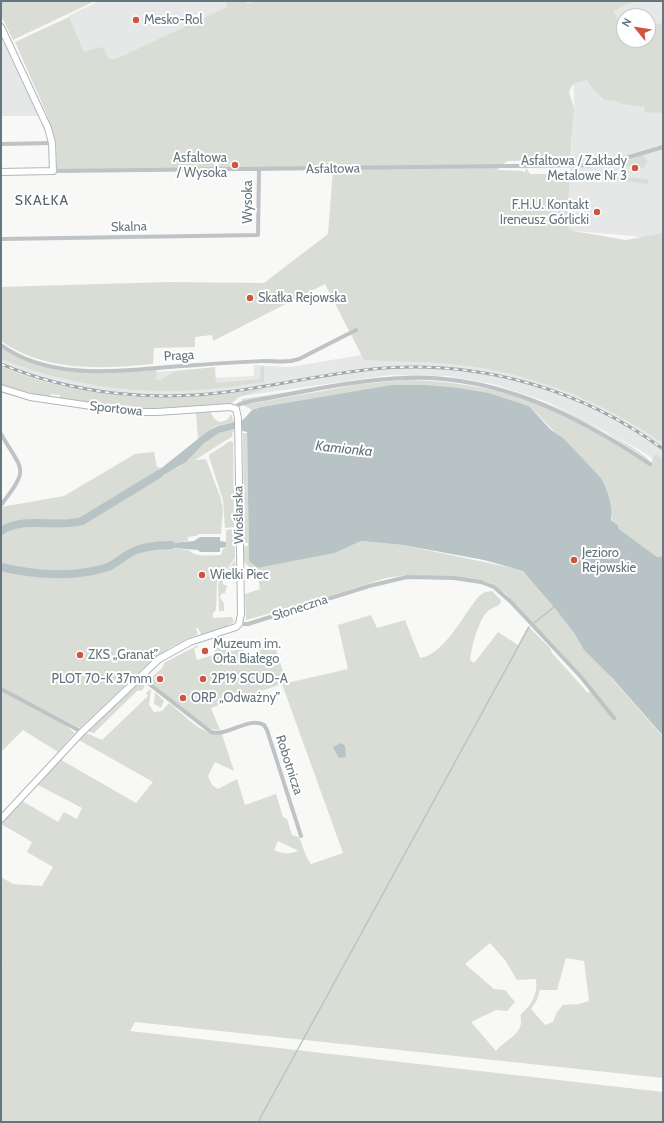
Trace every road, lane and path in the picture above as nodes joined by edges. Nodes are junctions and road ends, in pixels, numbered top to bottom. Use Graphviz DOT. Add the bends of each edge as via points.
graph roads {
  1 [pos="1,27"];
  2 [pos="52,143"];
  3 [pos="1,144"];
  4 [pos="663,147"];
  5 [pos="259,169"];
  6 [pos="53,171"];
  7 [pos="1,172"];
  8 [pos="258,235"];
  9 [pos="1,239"];
  10 [pos="356,330"];
  11 [pos="1,345"];
  12 [pos="1,388"];
  13 [pos="234,408"];
  14 [pos="1,434"];
  15 [pos="650,464"];
  16 [pos="1,505"];
  17 [pos="239,624"];
  18 [pos="139,676"];
  19 [pos="1,689"];
  20 [pos="614,718"];
  21 [pos="82,732"];
  22 [pos="1,819"];
  23 [pos="301,836"];
  1 -- 2 [label="street" via="48,128"];
  2 -- 3 [label="street"];
  2 -- 6 [label="street"];
  4 -- 5 [label="street, Asfaltowa" via="602,165"];
  5 -- 6 [label="street, Asfaltowa"];
  5 -- 8 [label="street, Wysoka"];
  6 -- 7 [label="street, Asfaltowa"];
  8 -- 9 [label="street, Skalna"];
  10 -- 11 [label="street, Praga" via="291,361 126,370 49,366 20,357"];
  12 -- 13 [label="street, Sportowa" via="30,397 132,412"];
  13 -- 15 [label="street" via="252,401 363,382 407,378 453,380 511,393 566,414"];
  13 -- 17 [label="street, Wioślarska" via="238,417 241,614"];
  14 -- 16 [label="street" via="14,452 20,467 18,480"];
  17 -- 18 [label="street, Słoneczna" via="180,647 159,659"];
  17 -- 20 [label="street, Słoneczna" via="248,624 375,584 407,577 454,578 481,582 494,587 511,602"];
  18 -- 21 [label="street, Słoneczna"];
  18 -- 23 [label="street, Robotnicza" via="211,732 219,733 256,723 264,725"];
  19 -- 21 [label="street"];
  21 -- 22 [label="street, Słoneczna"];
}
